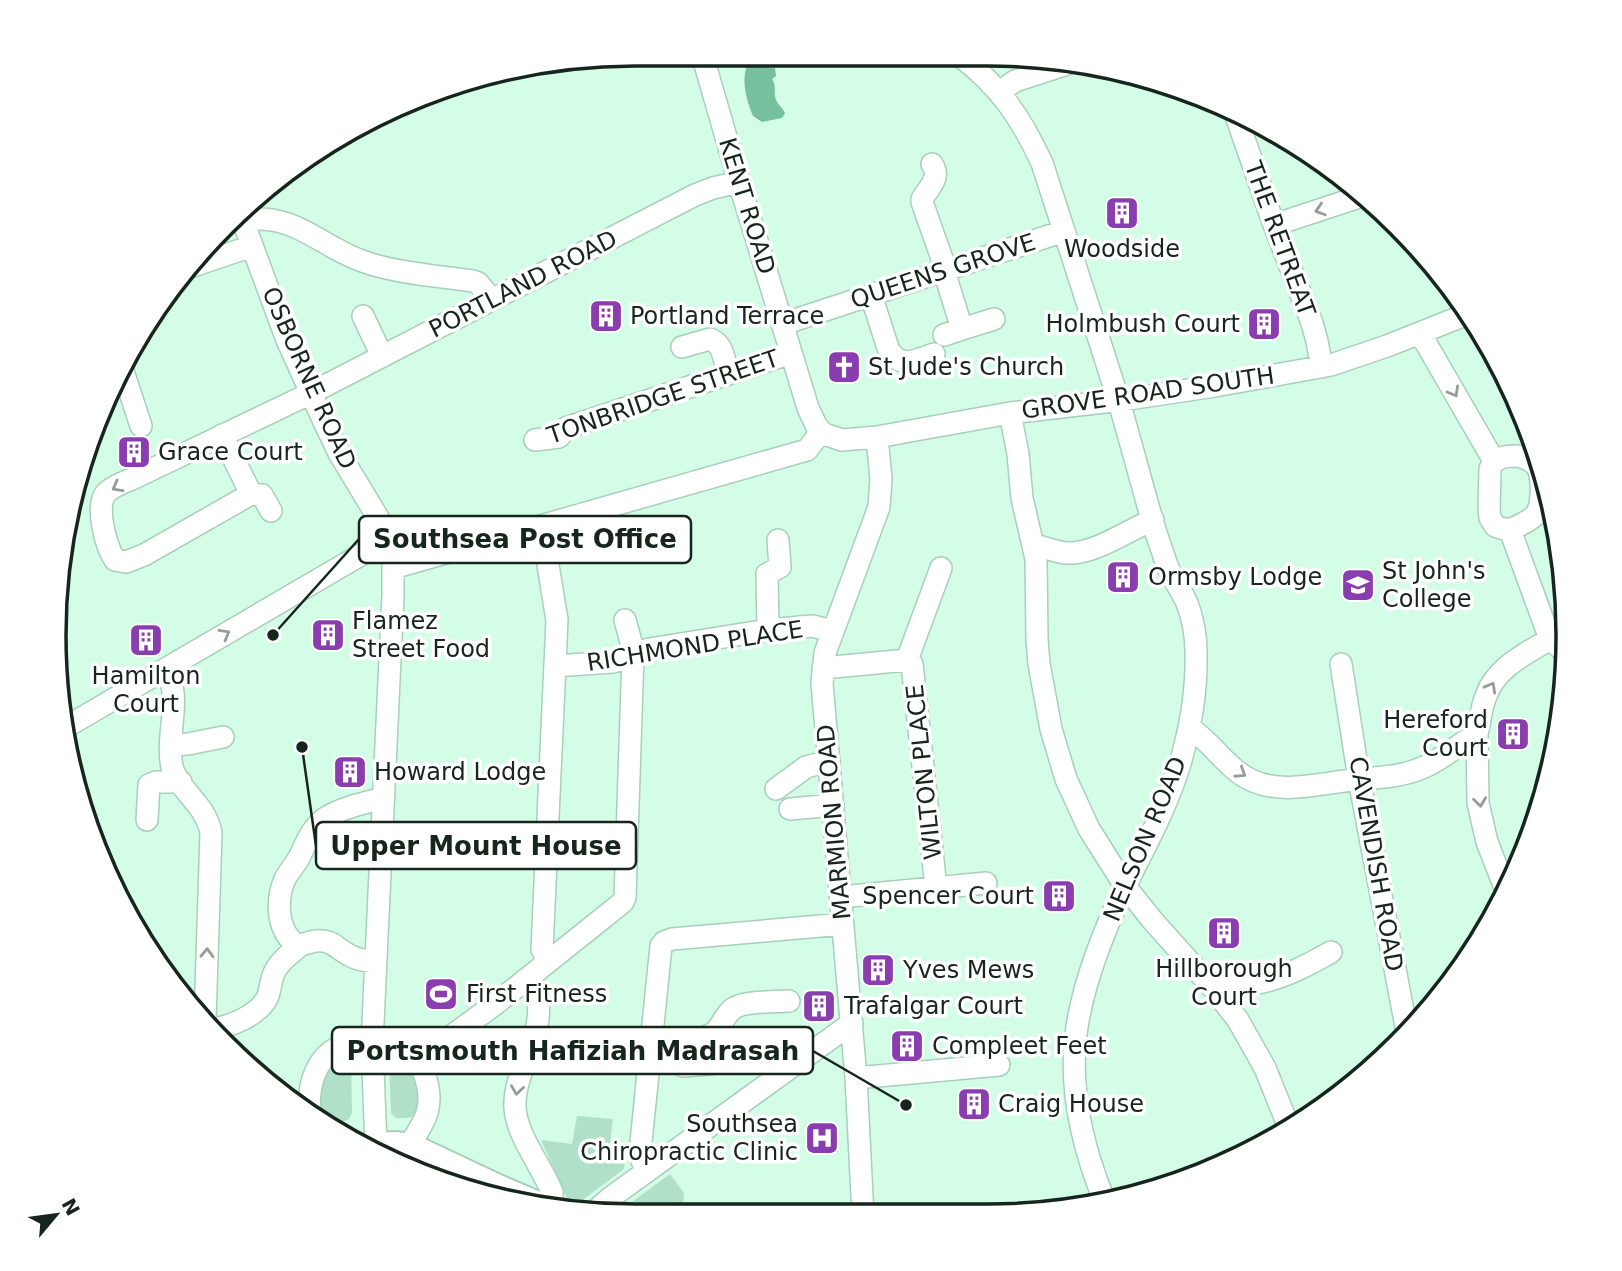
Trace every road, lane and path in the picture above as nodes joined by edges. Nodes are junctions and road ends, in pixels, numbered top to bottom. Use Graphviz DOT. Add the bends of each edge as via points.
graph roads {
  1 [pos="705,66"];
  2 [pos="973,66"];
  3 [pos="1049,70"];
  4 [pos="1000,92"];
  5 [pos="1239,126"];
  6 [pos="932,164"];
  7 [pos="739,182"];
  8 [pos="1352,199"];
  9 [pos="250,217"];
  10 [pos="244,223"];
  11 [pos="1274,225"];
  12 [pos="1064,231"];
  13 [pos="252,246"];
  14 [pos="207,261"];
  15 [pos="945,270"];
  16 [pos="871,295"];
  17 [pos="492,300"];
  18 [pos="363,316"];
  19 [pos="1459,317"];
  20 [pos="994,319"];
  21 [pos="783,324"];
  22 [pos="1420,333"];
  23 [pos="946,340"];
  24 [pos="682,347"];
  25 [pos="792,353"];
  26 [pos="382,356"];
  27 [pos="1322,367"];
  28 [pos="728,374"];
  29 [pos="126,381"];
  30 [pos="311,393"];
  31 [pos="1118,400"];
  32 [pos="1010,413"];
  33 [pos="141,426"];
  34 [pos="822,433"];
  35 [pos="222,435"];
  36 [pos="877,437"];
  37 [pos="535,440"];
  38 [pos="1527,460"];
  39 [pos="1494,461"];
  40 [pos="251,494"];
  41 [pos="1539,500"];
  42 [pos="271,512"];
  43 [pos="1153,520"];
  44 [pos="1510,530"];
  45 [pos="388,539"];
  46 [pos="778,540"];
  47 [pos="1034,545"];
  48 [pos="548,565"];
  49 [pos="394,568"];
  50 [pos="941,568"];
  51 [pos="625,620"];
  52 [pos="768,630"];
  53 [pos="833,631"];
  54 [pos="1556,641"];
  55 [pos="1555,647"];
  56 [pos="635,654"];
  57 [pos="907,660"];
  58 [pos="1341,664"];
  59 [pos="555,666"];
  60 [pos="823,668"];
  61 [pos="166,669"];
  62 [pos="73,723"];
  63 [pos="1190,729"];
  64 [pos="1477,734"];
  65 [pos="223,737"];
  66 [pos="171,745"];
  67 [pos="829,761"];
  68 [pos="178,779"];
  69 [pos="1359,779"];
  70 [pos="776,789"];
  71 [pos="383,798"];
  72 [pos="833,805"];
  73 [pos="790,809"];
  74 [pos="147,820"];
  75 [pos="1501,877"];
  76 [pos="986,883"];
  77 [pos="1125,886"];
  78 [pos="936,888"];
  79 [pos="841,897"];
  80 [pos="843,924"];
  81 [pos="301,945"];
  82 [pos="1331,952"];
  83 [pos="375,962"];
  84 [pos="548,962"];
  85 [pos="526,979"];
  86 [pos="1212,987"];
  87 [pos="789,1001"];
  88 [pos="205,1008"];
  89 [pos="1406,1020"];
  90 [pos="852,1023"];
  91 [pos="223,1027"];
  92 [pos="652,1038"];
  93 [pos="372,1044"];
  94 [pos="417,1061"];
  95 [pos="999,1065"];
  96 [pos="856,1078"];
  97 [pos="309,1102"];
  98 [pos="1286,1119"];
  99 [pos="372,1139"];
  100 [pos="382,1145"];
  101 [pos="409,1146"];
  102 [pos="647,1171"];
  103 [pos="496,1187"];
  104 [pos="1102,1193"];
  105 [pos="551,1198"];
  106 [pos="604,1203"];
  107 [pos="862,1204"];
  1 -- 7 [label="street, KENT ROAD"];
  2 -- 4 [label="street, NELSON ROAD"];
  3 -- 4 [label="street" via="1015,81"];
  4 -- 12 [label="street, NELSON ROAD" via="1042,163"];
  5 -- 11 [label="street, THE RETREAT"];
  6 -- 15 [label="street" via="936,176 922,202"];
  7 -- 17 [label="street, PORTLAND ROAD" via="695,195"];
  7 -- 21 [label="street, KENT ROAD"];
  8 -- 11 [label="street, one-way"];
  9 -- 17 [label="street" via="288,223 363,262 473,281"];
  10 -- 13 [label="street, OSBORNE ROAD"];
  11 -- 27 [label="street, THE RETREAT" via="1311,323"];
  12 -- 15 [label="street, QUEENS GROVE"];
  12 -- 31 [label="street, NELSON ROAD"];
  13 -- 14 [label="street"];
  13 -- 30 [label="street, OSBORNE ROAD"];
  15 -- 16 [label="street, QUEENS GROVE"];
  15 -- 23 [label="street"];
  16 -- 21 [label="street, QUEENS GROVE"];
  16 -- 23 [label="street" via="894,358 909,362"];
  17 -- 26 [label="street, PORTLAND ROAD"];
  18 -- 26 [label="street"];
  19 -- 22 [label="street, GROVE ROAD SOUTH"];
  20 -- 23 [label="street"];
  21 -- 25 [label="street, KENT ROAD"];
  22 -- 27 [label="street, GROVE ROAD SOUTH"];
  22 -- 39 [label="street, one-way"];
  24 -- 28 [label="street" via="716,341"];
  25 -- 28 [label="street, TONBRIDGE STREET"];
  25 -- 34 [label="street, KENT ROAD" via="811,414"];
  26 -- 30 [label="street, PORTLAND ROAD"];
  27 -- 31 [label="street, GROVE ROAD SOUTH"];
  28 -- 37 [label="street, TONBRIDGE STREET" via="566,428 559,437"];
  29 -- 33 [label="street"];
  30 -- 35 [label="street, PORTLAND ROAD"];
  30 -- 45 [label="street, OSBORNE ROAD" via="338,453"];
  31 -- 32 [label="street, GROVE ROAD SOUTH"];
  31 -- 43 [label="street, NELSON ROAD"];
  32 -- 36 [label="street, GROVE ROAD SOUTH"];
  32 -- 47 [label="street" via="1021,498"];
  34 -- 36 [label="street, GROVE ROAD SOUTH" via="842,440"];
  34 -- 49 [label="street" via="807,450"];
  35 -- 40 [label="street"];
  35 -- 40 [label="street, PORTLAND ROAD, one-way" via="105,493 102,519 112,557 122,562 136,558"];
  36 -- 53 [label="street, MARMION ROAD" via="879,507"];
  38 -- 39 [label="street" via="1518,456"];
  39 -- 44 [label="street" via="1489,477 1490,518 1495,526"];
  40 -- 42 [label="street" via="262,495"];
  41 -- 44 [label="street" via="1537,513"];
  43 -- 47 [label="street" via="1084,551 1067,553"];
  43 -- 63 [label="street, NELSON ROAD" via="1167,566 1192,620 1196,652"];
  44 -- 54 [label="street"];
  45 -- 49 [label="street, OSBORNE ROAD"];
  61 -- 45 [label="street, one-way"];
  46 -- 52 [label="street" via="780,566 767,574"];
  47 -- 77 [label="street" via="1039,664 1055,745 1080,812"];
  48 -- 59 [label="street" via="557,620"];
  49 -- 71 [label="street, OSBORNE ROAD"];
  50 -- 57 [label="street"];
  51 -- 56 [label="street"];
  52 -- 53 [label="street, RICHMOND PLACE" via="812,626"];
  52 -- 56 [label="street, RICHMOND PLACE"];
  53 -- 60 [label="street, MARMION ROAD"];
  64 -- 55 [label="street, one-way" via="1485,696 1494,679 1508,666"];
  56 -- 59 [label="street, RICHMOND PLACE" via="612,662"];
  56 -- 84 [label="street" via="625,897"];
  57 -- 60 [label="street, WILTON PLACE"];
  57 -- 78 [label="street, WILTON PLACE" via="912,664"];
  58 -- 69 [label="street, CAVENDISH ROAD"];
  59 -- 84 [label="street" via="542,949"];
  60 -- 67 [label="street, MARMION ROAD"];
  61 -- 62 [label="street"];
  61 -- 66 [label="street" via="174,691"];
  63 -- 69 [label="street, one-way" via="1234,770 1254,781 1293,788"];
  63 -- 77 [label="street, NELSON ROAD" via="1171,789"];
  64 -- 69 [label="street" via="1424,767 1385,778"];
  64 -- 75 [label="street, one-way" via="1478,803"];
  65 -- 66 [label="street"];
  66 -- 68 [label="street" via="172,768"];
  67 -- 70 [label="street" via="806,767"];
  67 -- 72 [label="street, MARMION ROAD"];
  68 -- 74 [label="street" via="149,786"];
  88 -- 68 [label="street, one-way" via="211,833 206,815"];
  69 -- 89 [label="street, CAVENDISH ROAD"];
  71 -- 81 [label="street" via="329,816 306,840 286,876 279,904 285,931"];
  71 -- 83 [label="street, OSBORNE ROAD"];
  72 -- 73 [label="street"];
  72 -- 79 [label="street, MARMION ROAD"];
  76 -- 78 [label="street"];
  77 -- 86 [label="street"];
  77 -- 104 [label="street, NELSON ROAD" via="1086,986 1076,1037 1077,1103"];
  78 -- 79 [label="street"];
  79 -- 80 [label="street, MARMION ROAD"];
  80 -- 90 [label="street, MARMION ROAD"];
  80 -- 92 [label="street" via="664,942"];
  81 -- 83 [label="street" via="324,941 350,956"];
  81 -- 91 [label="street" via="276,969 264,1003"];
  82 -- 86 [label="street" via="1279,977"];
  83 -- 93 [label="street, OSBORNE ROAD"];
  84 -- 85 [label="street"];
  85 -- 94 [label="street"];
  85 -- 105 [label="street, one-way" via="536,994 538,1012 516,1088 516,1108 518,1123"];
  86 -- 98 [label="street" via="1253,1044"];
  87 -- 92 [label="street" via="734,1008 708,1036 710,1063 683,1066 680,1040"];
  90 -- 96 [label="street, MARMION ROAD"];
  90 -- 102 [label="street"];
  92 -- 102 [label="street" via="640,1152"];
  93 -- 94 [label="street" via="400,1048"];
  93 -- 97 [label="street" via="336,1048 324,1058 310,1084"];
  93 -- 99 [label="street, OSBORNE ROAD"];
  94 -- 101 [label="street" via="428,1086 428,1109"];
  95 -- 96 [label="street" via="951,1075"];
  96 -- 107 [label="street, MARMION ROAD"];
  100 -- 101 [label="main road"];
  101 -- 103 [label="main road"];
  102 -- 106 [label="street"];
}
